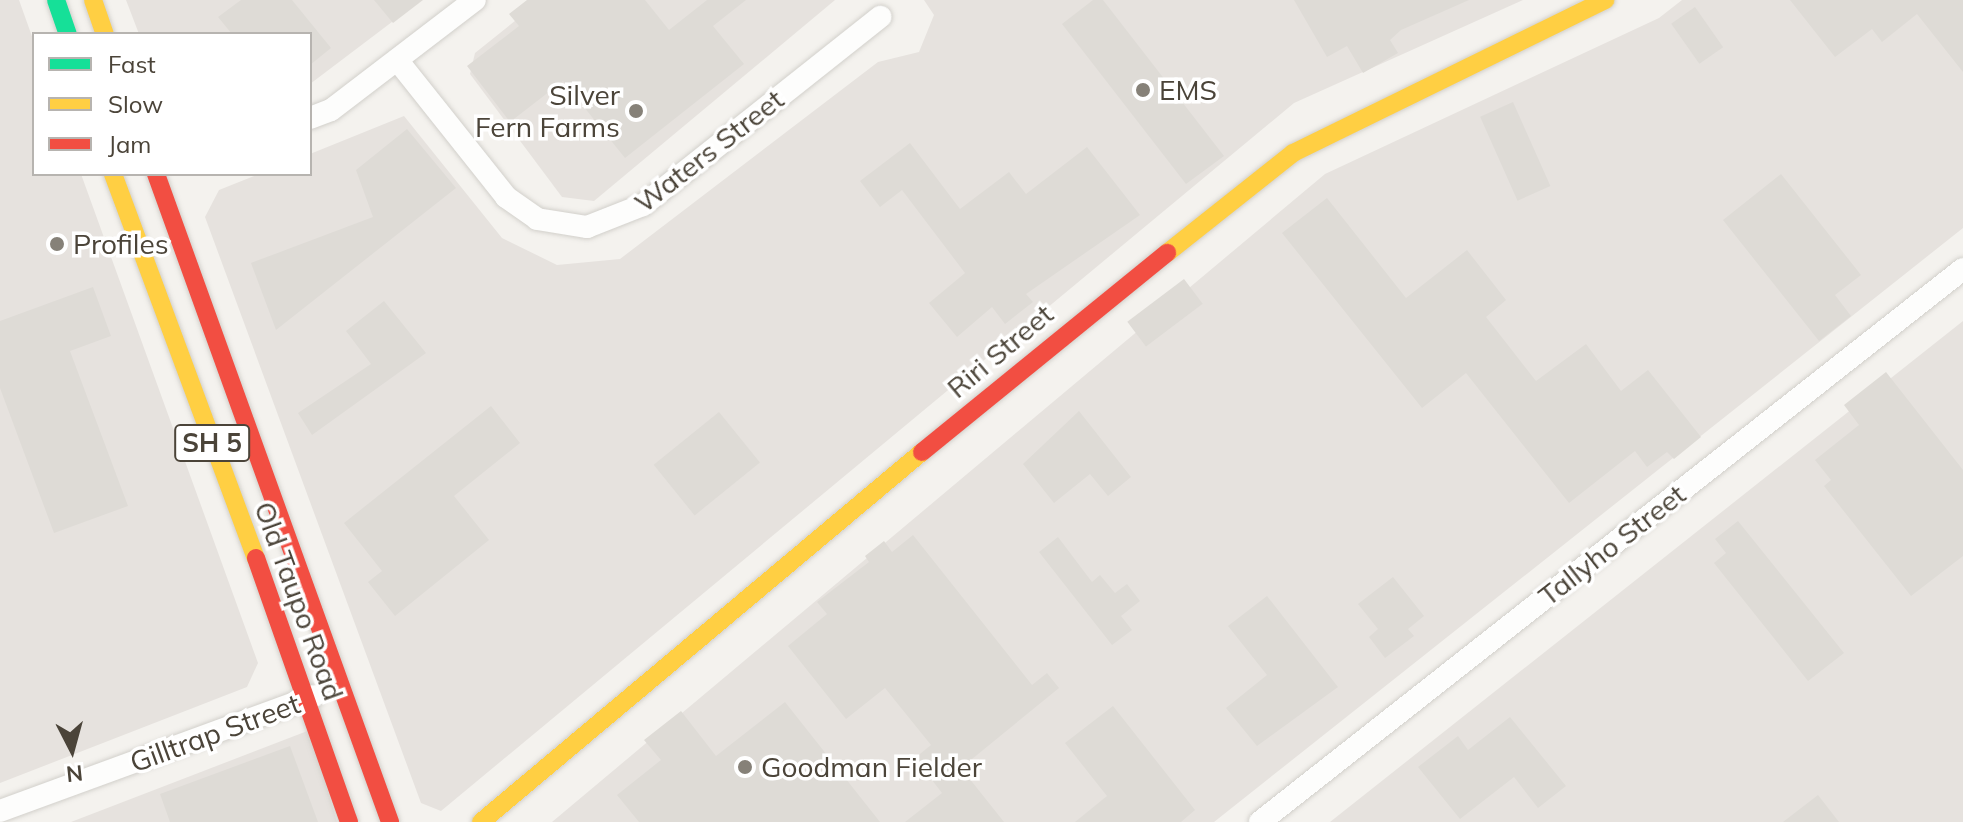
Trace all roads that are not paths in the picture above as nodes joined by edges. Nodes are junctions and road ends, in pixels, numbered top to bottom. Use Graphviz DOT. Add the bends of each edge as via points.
graph roads {
  1 [pos="56,0"];
  2 [pos="93,0"];
  3 [pos="475,0"];
  4 [pos="1606,0"];
  5 [pos="880,17"];
  6 [pos="67,32"];
  7 [pos="104,32"];
  8 [pos="398,61"];
  9 [pos="312,117"];
  10 [pos="150,176"];
  11 [pos="158,176"];
  12 [pos="116,180"];
  13 [pos="1963,269"];
  14 [pos="340,687"];
  15 [pos="306,699"];
  16 [pos="0,811"];
  17 [pos="349,822"];
  18 [pos="390,822"];
  19 [pos="481,822"];
  20 [pos="1260,822"];
  1 -- 6 [label="main road"];
  2 -- 7 [label="main road"];
  3 -- 8 [label="street"];
  4 -- 19 [label="main road, Riri Street" via="1293,153 1066,332"];
  5 -- 8 [label="street, Waters Street" via="643,205 587,227 537,219 506,197"];
  8 -- 9 [label="street"];
  10 -- 12 [label="street"];
  11 -- 14 [label="main road, Old Taupo Road / SH 5"];
  12 -- 15 [label="main road, Old Taupo Road / SH 5"];
  13 -- 20 [label="street, Tallyho Street"];
  14 -- 15 [label="street, Gilltrap Street"];
  14 -- 18 [label="main road, Old Taupo Road / SH 5"];
  15 -- 16 [label="street, Gilltrap Street"];
  15 -- 17 [label="main road, Old Taupo Road / SH 5"];
}
